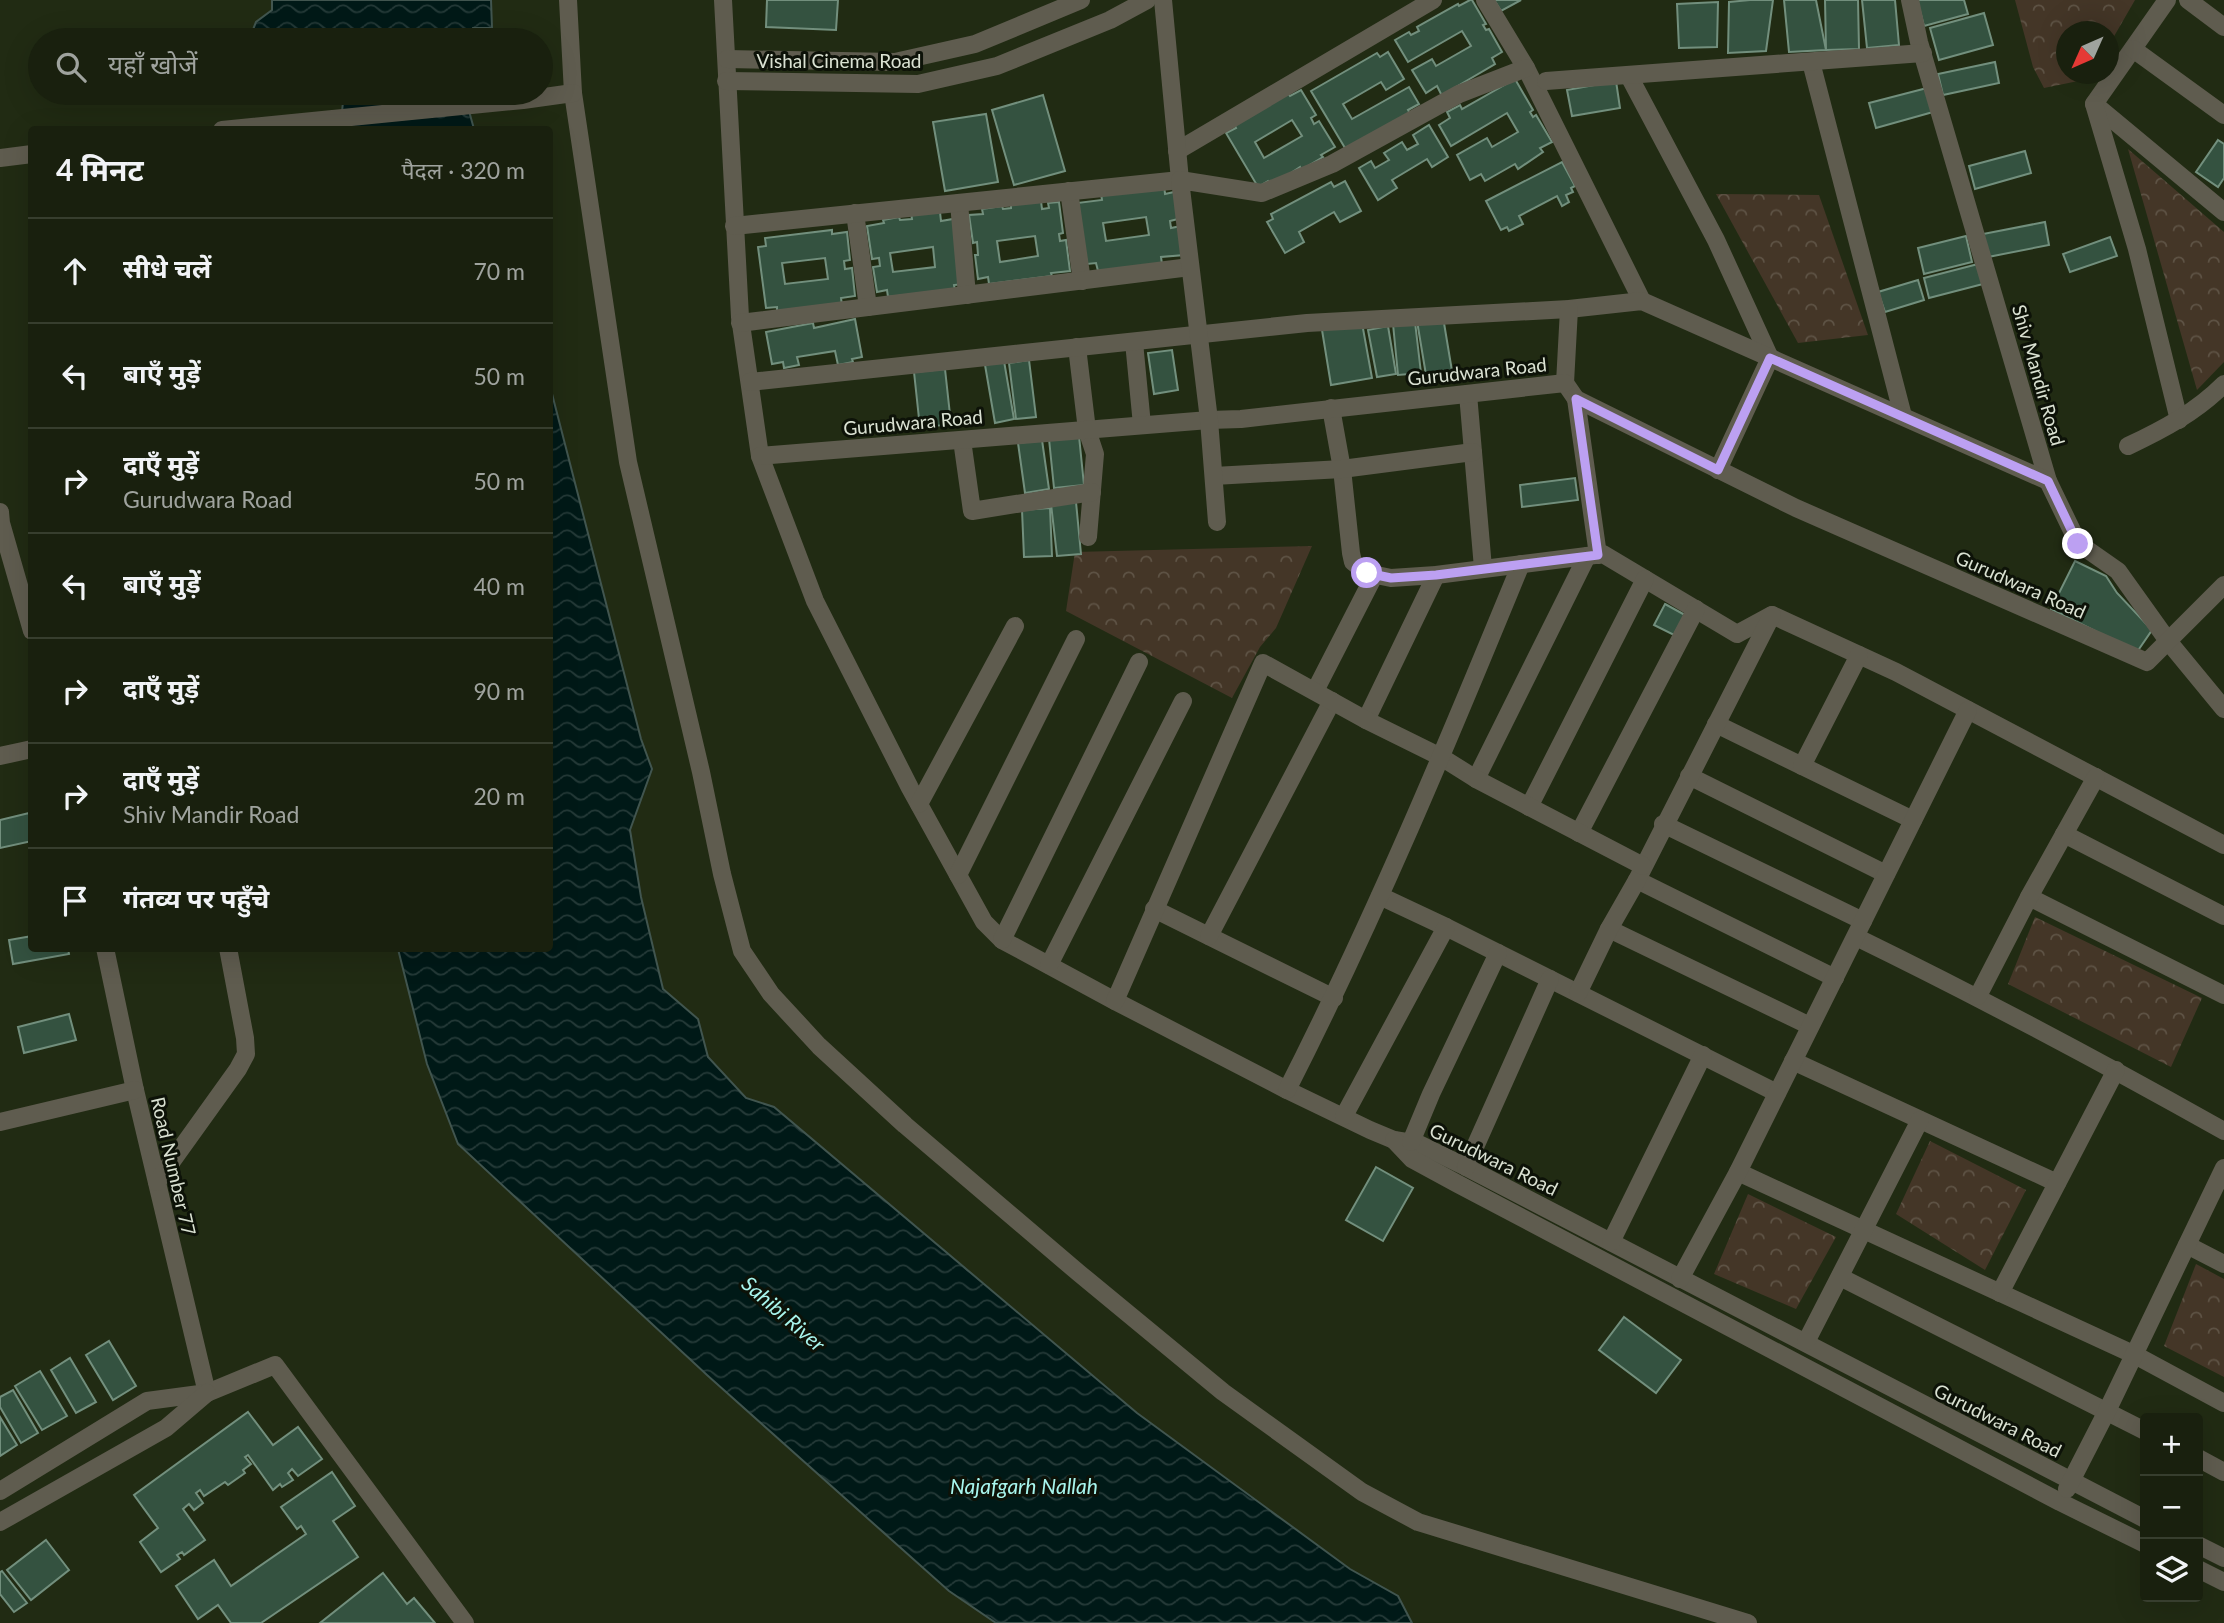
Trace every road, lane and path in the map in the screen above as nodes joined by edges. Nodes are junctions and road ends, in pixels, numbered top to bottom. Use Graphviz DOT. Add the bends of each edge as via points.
graph roads {
  1 [pos="568,0"];
  2 [pos="723,0"];
  3 [pos="1147,0"];
  4 [pos="1163,0"];
  5 [pos="1433,0"];
  6 [pos="1485,0"];
  7 [pos="1910,0"];
  8 [pos="2167,0"];
  9 [pos="2188,0"];
  10 [pos="1078,1"];
  11 [pos="2224,27"];
  12 [pos="1090,29"];
  13 [pos="2133,49"];
  14 [pos="1923,53"];
  15 [pos="727,59"];
  16 [pos="1811,62"];
  17 [pos="1526,68"];
  18 [pos="1629,76"];
  19 [pos="726,81"];
  20 [pos="1546,81"];
  21 [pos="573,93"];
  22 [pos="553,96"];
  23 [pos="2094,104"];
  24 [pos="473,105"];
  25 [pos="2224,115"];
  26 [pos="262,126"];
  27 [pos="1177,151"];
  28 [pos="28,154"];
  29 [pos="0,158"];
  30 [pos="1180,180"];
  31 [pos="1069,191"];
  32 [pos="958,203"];
  33 [pos="2224,212"];
  34 [pos="855,213"];
  35 [pos="734,226"];
  36 [pos="1190,267"];
  37 [pos="1082,281"];
  38 [pos="967,295"];
  39 [pos="1642,301"];
  40 [pos="868,307"];
  41 [pos="1569,309"];
  42 [pos="740,323"];
  43 [pos="1198,335"];
  44 [pos="1134,342"];
  45 [pos="1077,347"];
  46 [pos="1770,358"];
  47 [pos="750,382"];
  48 [pos="1564,383"];
  49 [pos="2224,384"];
  50 [pos="1468,394"];
  51 [pos="1576,399"];
  52 [pos="1331,408"];
  53 [pos="1903,416"];
  54 [pos="1209,420"];
  55 [pos="2179,420"];
  56 [pos="1142,425"];
  57 [pos="1087,430"];
  58 [pos="962,440"];
  59 [pos="2129,446"];
  60 [pos="1473,452"];
  61 [pos="760,456"];
  62 [pos="1342,469"];
  63 [pos="1718,470"];
  64 [pos="1214,477"];
  65 [pos="2048,481"];
  66 [pos="1091,492"];
  67 [pos="0,512"];
  68 [pos="1217,522"];
  69 [pos="0,523"];
  70 [pos="1088,537"];
  71 [pos="1593,555"];
  72 [pos="1521,564"];
  73 [pos="1483,568"];
  74 [pos="1436,575"];
  75 [pos="1374,576"];
  76 [pos="1645,579"];
  77 [pos="2224,585"];
  78 [pos="1696,610"];
  79 [pos="1772,615"];
  80 [pos="28,618"];
  81 [pos="1015,626"];
  82 [pos="1076,639"];
  83 [pos="2168,641"];
  84 [pos="1859,655"];
  85 [pos="1139,662"];
  86 [pos="1315,691"];
  87 [pos="1183,701"];
  88 [pos="1332,701"];
  89 [pos="2224,709"];
  90 [pos="1968,710"];
  91 [pos="1366,720"];
  92 [pos="1716,724"];
  93 [pos="28,750"];
  94 [pos="0,756"];
  95 [pos="1441,758"];
  96 [pos="1802,766"];
  97 [pos="1689,776"];
  98 [pos="2096,777"];
  99 [pos="1476,779"];
  100 [pos="919,804"];
  101 [pos="1530,807"];
  102 [pos="1913,820"];
  103 [pos="1663,824"];
  104 [pos="1579,833"];
  105 [pos="2064,834"];
  106 [pos="2224,845"];
  107 [pos="1640,873"];
  108 [pos="1886,874"];
  109 [pos="958,875"];
  110 [pos="1380,896"];
  111 [pos="2029,897"];
  112 [pos="1154,909"];
  113 [pos="2224,916"];
  114 [pos="1446,927"];
  115 [pos="1609,929"];
  116 [pos="1859,929"];
  117 [pos="1209,936"];
  118 [pos="1002,940"];
  119 [pos="106,952"];
  120 [pos="229,952"];
  121 [pos="1498,953"];
  122 [pos="1049,965"];
  123 [pos="1835,978"];
  124 [pos="1550,979"];
  125 [pos="1578,993"];
  126 [pos="2224,995"];
  127 [pos="1978,996"];
  128 [pos="1334,998"];
  129 [pos="1115,1001"];
  130 [pos="1810,1026"];
  131 [pos="1703,1055"];
  132 [pos="1793,1061"];
  133 [pos="2116,1070"];
  134 [pos="135,1090"];
  135 [pos="1287,1090"];
  136 [pos="1777,1093"];
  137 [pos="1344,1116"];
  138 [pos="1920,1120"];
  139 [pos="0,1122"];
  140 [pos="2224,1131"];
  141 [pos="1402,1141"];
  142 [pos="1466,1167"];
  143 [pos="2224,1168"];
  144 [pos="1738,1172"];
  145 [pos="157,1182"];
  146 [pos="2057,1183"];
  147 [pos="1864,1230"];
  148 [pos="1611,1242"];
  149 [pos="2187,1245"];
  150 [pos="2224,1264"];
  151 [pos="1840,1278"];
  152 [pos="1680,1279"];
  153 [pos="2000,1293"];
  154 [pos="1806,1342"];
  155 [pos="2135,1355"];
  156 [pos="207,1393"];
  157 [pos="2224,1403"];
  158 [pos="2107,1411"];
  159 [pos="2140,1428"];
  160 [pos="2203,1461"];
  161 [pos="2224,1472"];
  162 [pos="2071,1481"];
  163 [pos="0,1490"];
  164 [pos="2060,1502"];
  165 [pos="2140,1516"];
  166 [pos="0,1522"];
  167 [pos="2140,1542"];
  168 [pos="2203,1548"];
  169 [pos="2224,1558"];
  170 [pos="2203,1572"];
  171 [pos="2224,1582"];
  172 [pos="465,1623"];
  173 [pos="1748,1623"];
  1 -- 21 [label="street"];
  2 -- 15 [label="street"];
  3 -- 12 [label="street, Vishal Cinema Road"];
  4 -- 27 [label="street"];
  5 -- 27 [label="street"];
  6 -- 17 [label="street"];
  7 -- 14 [label="street, Shiv Mandir Road"];
  8 -- 13 [label="street"];
  9 -- 11 [label="street"];
  10 -- 12 [label="street"];
  10 -- 15 [label="street, Vishal Cinema Road" via="975,44 895,62"];
  12 -- 19 [label="street, Vishal Cinema Road" via="997,66 918,84"];
  13 -- 23 [label="street"];
  13 -- 25 [label="street"];
  14 -- 16 [label="street"];
  14 -- 65 [label="street, Shiv Mandir Road"];
  15 -- 19 [label="street"];
  16 -- 18 [label="street"];
  16 -- 53 [label="street"];
  17 -- 30 [label="street" via="1459,94 1332,164 1262,194"];
  17 -- 39 [label="street"];
  18 -- 20 [label="street"];
  18 -- 46 [label="street" via="1716,240"];
  19 -- 35 [label="street"];
  21 -- 22 [label="street"];
  21 -- 173 [label="street" via="628,462 722,874 743,951 771,994 819,1046 905,1125 1080,1274 1223,1391 1362,1492 1418,1522"];
  23 -- 33 [label="street"];
  23 -- 55 [label="street" via="2137,249"];
  24 -- 26 [label="street"];
  27 -- 30 [label="street"];
  28 -- 29 [label="street"];
  30 -- 31 [label="street"];
  30 -- 36 [label="street"];
  31 -- 32 [label="street"];
  31 -- 37 [label="street"];
  32 -- 34 [label="street"];
  32 -- 38 [label="street"];
  34 -- 35 [label="street"];
  34 -- 40 [label="street"];
  35 -- 42 [label="street"];
  36 -- 37 [label="street"];
  36 -- 43 [label="street"];
  37 -- 38 [label="street"];
  38 -- 40 [label="street"];
  39 -- 41 [label="street"];
  39 -- 46 [label="street"];
  40 -- 42 [label="street"];
  41 -- 43 [label="street" via="1307,323"];
  41 -- 48 [label="street"];
  42 -- 47 [label="street"];
  43 -- 44 [label="street"];
  43 -- 54 [label="street"];
  44 -- 45 [label="street"];
  44 -- 56 [label="street"];
  45 -- 47 [label="street"];
  45 -- 57 [label="street"];
  46 -- 53 [label="street"];
  46 -- 63 [label="street"];
  47 -- 61 [label="street"];
  48 -- 50 [label="street, Gurudwara Road"];
  48 -- 51 [label="street, Gurudwara Road"];
  49 -- 55 [label="street"];
  50 -- 52 [label="street, Gurudwara Road"];
  50 -- 60 [label="street"];
  51 -- 63 [label="street, Gurudwara Road"];
  51 -- 71 [label="street"];
  52 -- 54 [label="street, Gurudwara Road"];
  52 -- 62 [label="street"];
  53 -- 65 [label="street"];
  54 -- 56 [label="street, Gurudwara Road"];
  54 -- 64 [label="street"];
  55 -- 59 [label="street"];
  56 -- 57 [label="street, Gurudwara Road"];
  57 -- 58 [label="street, Gurudwara Road"];
  57 -- 66 [label="street" via="1095,454"];
  58 -- 61 [label="street, Gurudwara Road"];
  58 -- 66 [label="street" via="972,510"];
  60 -- 62 [label="street"];
  60 -- 73 [label="street"];
  61 -- 100 [label="street" via="815,601"];
  62 -- 64 [label="street"];
  62 -- 75 [label="street" via="1353,562"];
  63 -- 83 [label="street, Gurudwara Road" via="2147,663"];
  64 -- 68 [label="street"];
  65 -- 83 [label="street, Shiv Mandir Road" via="2078,544 2118,571"];
  66 -- 70 [label="street"];
  67 -- 69 [label="street"];
  69 -- 80 [label="street"];
  71 -- 72 [label="street"];
  71 -- 76 [label="street" via="1603,554"];
  71 -- 99 [label="street"];
  72 -- 73 [label="street"];
  72 -- 95 [label="street"];
  73 -- 74 [label="street"];
  74 -- 75 [label="street"];
  74 -- 91 [label="street"];
  75 -- 86 [label="street"];
  76 -- 78 [label="street"];
  76 -- 101 [label="street"];
  77 -- 83 [label="street"];
  78 -- 79 [label="street" via="1737,634"];
  78 -- 104 [label="street"];
  79 -- 84 [label="street"];
  79 -- 92 [label="street"];
  81 -- 100 [label="street"];
  82 -- 109 [label="street"];
  83 -- 89 [label="street, Shiv Mandir Road"];
  84 -- 90 [label="street"];
  84 -- 96 [label="street"];
  85 -- 118 [label="street"];
  86 -- 88 [label="street"];
  86 -- 112 [label="street" via="1263,663"];
  87 -- 122 [label="street"];
  88 -- 91 [label="street"];
  88 -- 117 [label="street"];
  90 -- 98 [label="street"];
  90 -- 102 [label="street"];
  91 -- 95 [label="street"];
  92 -- 96 [label="street"];
  92 -- 97 [label="street"];
  93 -- 94 [label="street"];
  95 -- 99 [label="street"];
  95 -- 110 [label="street"];
  96 -- 102 [label="street"];
  97 -- 103 [label="street"];
  97 -- 108 [label="street"];
  98 -- 105 [label="street"];
  98 -- 106 [label="street"];
  99 -- 101 [label="street"];
  100 -- 109 [label="street"];
  101 -- 104 [label="street"];
  102 -- 108 [label="street"];
  103 -- 107 [label="street"];
  103 -- 116 [label="street"];
  104 -- 107 [label="street"];
  105 -- 111 [label="street"];
  105 -- 113 [label="street"];
  107 -- 115 [label="street"];
  107 -- 123 [label="street"];
  108 -- 116 [label="street"];
  109 -- 118 [label="street" via="984,922"];
  110 -- 114 [label="street"];
  110 -- 128 [label="street"];
  111 -- 126 [label="street"];
  111 -- 127 [label="street"];
  112 -- 117 [label="street"];
  112 -- 129 [label="street"];
  114 -- 121 [label="street"];
  114 -- 137 [label="street"];
  115 -- 125 [label="street"];
  115 -- 130 [label="street"];
  116 -- 123 [label="street"];
  116 -- 127 [label="street"];
  117 -- 128 [label="street"];
  118 -- 122 [label="street"];
  119 -- 134 [label="street, Road Number 77"];
  120 -- 145 [label="street" via="246,1054"];
  121 -- 124 [label="street"];
  121 -- 141 [label="street" via="1431,1094"];
  122 -- 129 [label="street"];
  123 -- 130 [label="street"];
  124 -- 125 [label="street"];
  124 -- 142 [label="street"];
  125 -- 131 [label="street"];
  127 -- 133 [label="street"];
  128 -- 135 [label="street"];
  129 -- 135 [label="street"];
  130 -- 132 [label="street"];
  131 -- 136 [label="street"];
  131 -- 148 [label="street"];
  132 -- 136 [label="street"];
  132 -- 138 [label="street"];
  133 -- 140 [label="street"];
  133 -- 146 [label="street"];
  134 -- 139 [label="street"];
  134 -- 145 [label="street, Road Number 77"];
  135 -- 137 [label="street"];
  136 -- 144 [label="street"];
  137 -- 141 [label="street"];
  138 -- 146 [label="street"];
  138 -- 147 [label="street"];
  141 -- 142 [label="street, Gurudwara Road" via="1419,1143"];
  141 -- 164 [label="street, Gurudwara Road" via="1412,1159"];
  142 -- 148 [label="street, Gurudwara Road"];
  143 -- 149 [label="street"];
  144 -- 147 [label="street"];
  144 -- 152 [label="street"];
  145 -- 156 [label="street, Road Number 77"];
  146 -- 153 [label="street"];
  147 -- 151 [label="street"];
  147 -- 153 [label="street"];
  148 -- 152 [label="street, Gurudwara Road"];
  149 -- 150 [label="street"];
  149 -- 155 [label="street"];
  151 -- 154 [label="street"];
  151 -- 158 [label="street"];
  152 -- 154 [label="street, Gurudwara Road"];
  153 -- 155 [label="street"];
  154 -- 162 [label="street, Gurudwara Road"];
  155 -- 157 [label="street"];
  155 -- 158 [label="street"];
  156 -- 163 [label="street" via="147,1401"];
  156 -- 166 [label="street" via="166,1428"];
  156 -- 172 [label="street" via="275,1365"];
  158 -- 159 [label="street"];
  158 -- 162 [label="street"];
  160 -- 161 [label="street"];
  162 -- 164 [label="street"];
  162 -- 165 [label="street, Gurudwara Road"];
  164 -- 167 [label="street, Gurudwara Road"];
  168 -- 169 [label="street"];
  170 -- 171 [label="street"];
}
